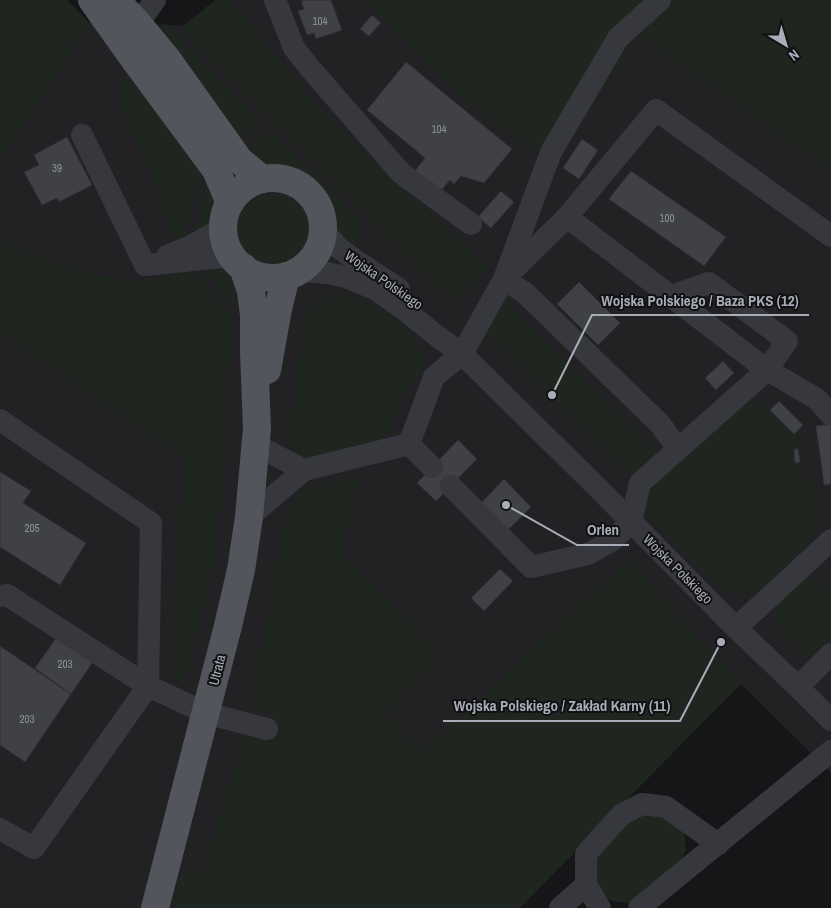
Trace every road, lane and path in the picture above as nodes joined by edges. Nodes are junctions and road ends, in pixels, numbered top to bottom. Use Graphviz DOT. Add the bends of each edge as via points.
graph roads {
  1 [pos="92,0"];
  2 [pos="116,0"];
  3 [pos="155,0"];
  4 [pos="275,0"];
  5 [pos="660,0"];
  6 [pos="138,24"];
  7 [pos="131,55"];
  8 [pos="82,135"];
  9 [pos="262,179"];
  10 [pos="227,215"];
  11 [pos="567,217"];
  12 [pos="471,224"];
  13 [pos="323,230"];
  14 [pos="831,236"];
  15 [pos="238,262"];
  16 [pos="145,265"];
  17 [pos="292,274"];
  18 [pos="504,279"];
  19 [pos="671,296"];
  20 [pos="462,354"];
  21 [pos="767,370"];
  22 [pos="826,406"];
  23 [pos="0,420"];
  24 [pos="256,437"];
  25 [pos="409,444"];
  26 [pos="678,449"];
  27 [pos="432,467"];
  28 [pos="304,470"];
  29 [pos="451,486"];
  30 [pos="249,517"];
  31 [pos="631,522"];
  32 [pos="831,540"];
  33 [pos="0,596"];
  34 [pos="736,628"];
  35 [pos="831,654"];
  36 [pos="148,686"];
  37 [pos="798,687"];
  38 [pos="206,713"];
  39 [pos="831,720"];
  40 [pos="267,729"];
  41 [pos="831,751"];
  42 [pos="0,829"];
  43 [pos="718,844"];
  44 [pos="586,885"];
  45 [pos="155,908"];
  46 [pos="560,908"];
  47 [pos="600,908"];
  48 [pos="639,908"];
  1 -- 7 [label="main road"];
  2 -- 6 [label="main road"];
  3 -- 6 [label="street"];
  4 -- 12 [label="street" via="294,48 308,67 401,173"];
  5 -- 18 [label="street" via="618,38 551,152"];
  6 -- 7 [label="street" via="132,38"];
  6 -- 9 [label="main road" via="239,160"];
  7 -- 10 [label="main road" via="216,170"];
  8 -- 16 [label="street"];
  9 -- 10 [label="main road" via="239,192"];
  9 -- 13 [label="main road" via="293,181 306,190 322,215"];
  10 -- 15 [label="main road" via="226,243"];
  10 -- 16 [label="street" via="189,247"];
  11 -- 14 [label="street" via="656,110"];
  11 -- 18 [label="street"];
  11 -- 19 [label="street"];
  13 -- 17 [label="main road" via="316,254 308,264"];
  13 -- 20 [label="street, Wojska Polskiego" via="339,248 422,305 442,324"];
  15 -- 16 [label="street"];
  15 -- 17 [label="main road" via="257,275 271,278"];
  15 -- 24 [label="main road, Utrata" via="251,291 254,313"];
  17 -- 20 [label="street, Wojska Polskiego" via="327,273 375,289"];
  17 -- 24 [label="main road, Utrata" via="278,309"];
  18 -- 20 [label="street"];
  18 -- 26 [label="street" via="525,293 660,424"];
  19 -- 21 [label="street"];
  19 -- 21 [label="street" via="709,283 787,340"];
  20 -- 25 [label="street" via="434,377"];
  20 -- 31 [label="street, Wojska Polskiego"];
  21 -- 22 [label="street"];
  21 -- 26 [label="street"];
  23 -- 36 [label="street" via="151,523"];
  24 -- 28 [label="street"];
  24 -- 30 [label="main road, Utrata"];
  25 -- 27 [label="street"];
  25 -- 28 [label="street"];
  26 -- 31 [label="street" via="640,483"];
  28 -- 30 [label="street"];
  29 -- 31 [label="street" via="532,567 588,554 613,540"];
  30 -- 38 [label="main road, Utrata" via="241,570"];
  31 -- 34 [label="street, Wojska Polskiego"];
  32 -- 34 [label="street"];
  33 -- 36 [label="street" via="7,594"];
  34 -- 37 [label="street, Wojska Polskiego"];
  35 -- 37 [label="street"];
  36 -- 38 [label="street"];
  36 -- 42 [label="street" via="34,848"];
  37 -- 39 [label="street, Wojska Polskiego"];
  38 -- 40 [label="street"];
  38 -- 45 [label="main road, Utrata"];
  41 -- 43 [label="street"];
  43 -- 44 [label="street" via="666,807 642,804 622,815 586,854"];
  43 -- 48 [label="street"];
  44 -- 46 [label="street"];
  44 -- 47 [label="street"];
}
